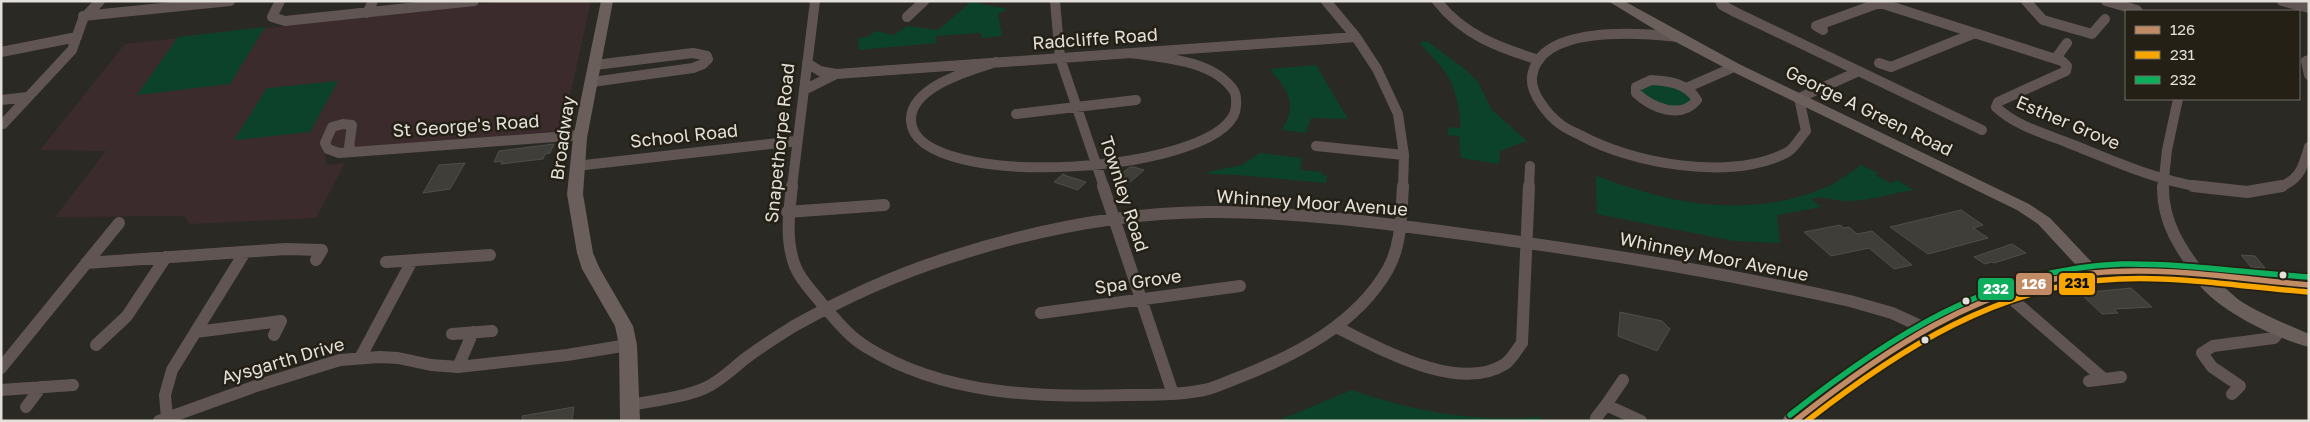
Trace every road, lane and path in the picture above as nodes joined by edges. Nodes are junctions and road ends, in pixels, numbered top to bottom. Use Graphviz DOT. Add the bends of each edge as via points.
graph roads {
  1 [pos="100,1"];
  2 [pos="230,1"];
  3 [pos="280,1"];
  4 [pos="373,1"];
  5 [pos="474,1"];
  6 [pos="607,1"];
  7 [pos="815,1"];
  8 [pos="924,1"];
  9 [pos="1055,1"];
  10 [pos="1326,1"];
  11 [pos="1437,1"];
  12 [pos="1614,1"];
  13 [pos="1720,1"];
  14 [pos="2026,1"];
  15 [pos="2282,1"];
  16 [pos="1876,2"];
  17 [pos="2107,3"];
  18 [pos="2309,8"];
  19 [pos="2137,10"];
  20 [pos="367,12"];
  21 [pos="83,16"];
  22 [pos="907,17"];
  23 [pos="2106,19"];
  24 [pos="1651,23"];
  25 [pos="1822,30"];
  26 [pos="1638,33"];
  27 [pos="1974,33"];
  28 [pos="1356,36"];
  29 [pos="76,37"];
  30 [pos="1677,37"];
  31 [pos="1185,49"];
  32 [pos="2062,50"];
  33 [pos="1,52"];
  34 [pos="1131,53"];
  35 [pos="2074,54"];
  36 [pos="1060,58"];
  37 [pos="2305,59"];
  38 [pos="1179,60"];
  39 [pos="1539,60"];
  40 [pos="996,62"];
  41 [pos="1879,62"];
  42 [pos="807,63"];
  43 [pos="595,65"];
  44 [pos="946,66"];
  45 [pos="1734,67"];
  46 [pos="1857,72"];
  47 [pos="836,74"];
  48 [pos="2309,75"];
  49 [pos="957,76"];
  50 [pos="592,82"];
  51 [pos="1686,88"];
  52 [pos="804,90"];
  53 [pos="28,97"];
  54 [pos="1799,98"];
  55 [pos="1,100"];
  56 [pos="1136,100"];
  57 [pos="2178,100"];
  58 [pos="1076,107"];
  59 [pos="1016,114"];
  60 [pos="3,124"];
  61 [pos="1982,130"];
  62 [pos="581,135"];
  63 [pos="796,141"];
  64 [pos="1316,146"];
  65 [pos="2309,147"];
  66 [pos="353,152"];
  67 [pos="1404,154"];
  68 [pos="1096,164"];
  69 [pos="576,166"];
  70 [pos="1530,166"];
  71 [pos="2162,179"];
  72 [pos="884,205"];
  73 [pos="787,212"];
  74 [pos="1115,220"];
  75 [pos="119,223"];
  76 [pos="1401,226"];
  77 [pos="1526,242"];
  78 [pos="245,252"];
  79 [pos="490,255"];
  80 [pos="166,257"];
  81 [pos="316,260"];
  82 [pos="412,261"];
  83 [pos="386,262"];
  84 [pos="86,263"];
  85 [pos="2094,273"];
  86 [pos="2202,277"];
  87 [pos="2309,285"];
  88 [pos="1240,286"];
  89 [pos="2004,293"];
  90 [pos="1140,300"];
  91 [pos="825,309"];
  92 [pos="1041,313"];
  93 [pos="1336,327"];
  94 [pos="2281,329"];
  95 [pos="1929,330"];
  96 [pos="492,331"];
  97 [pos="196,332"];
  98 [pos="472,332"];
  99 [pos="452,334"];
  100 [pos="274,335"];
  101 [pos="2309,341"];
  102 [pos="96,345"];
  103 [pos="628,345"];
  104 [pos="360,358"];
  105 [pos="458,367"];
  106 [pos="1,368"];
  107 [pos="2120,377"];
  108 [pos="2104,379"];
  109 [pos="1623,380"];
  110 [pos="2089,381"];
  111 [pos="73,385"];
  112 [pos="41,387"];
  113 [pos="1,390"];
  114 [pos="1173,394"];
  115 [pos="2232,394"];
  116 [pos="1606,404"];
  117 [pos="26,407"];
  118 [pos="630,413"];
  119 [pos="1596,418"];
  120 [pos="163,419"];
  121 [pos="1641,421"];
  122 [pos="1795,421"];
  1 -- 21 [label="street"];
  2 -- 21 [label="street"];
  3 -- 20 [label="street" via="272,17 281,20"];
  4 -- 20 [label="street"];
  5 -- 20 [label="street"];
  6 -- 43 [label="street, Broadway"];
  7 -- 42 [label="street, Snapethorpe Road"];
  8 -- 22 [label="street"];
  9 -- 36 [label="street, Townley Road"];
  10 -- 28 [label="street, Snapethorpe Road"];
  11 -- 39 [label="street" via="1453,19 1472,32 1502,48"];
  12 -- 24 [label="street, George A Green Road"];
  13 -- 46 [label="street" via="1727,8"];
  14 -- 23 [label="street" via="2038,12 2040,22 2092,34"];
  15 -- 18 [label="street"];
  16 -- 25 [label="street" via="1816,26"];
  16 -- 27 [label="street"];
  17 -- 19 [label="street"];
  21 -- 29 [label="street"];
  24 -- 26 [label="street"];
  24 -- 30 [label="street, George A Green Road"];
  26 -- 30 [label="street"];
  26 -- 39 [label="street" via="1577,39 1561,44"];
  27 -- 32 [label="street"];
  27 -- 41 [label="street" via="1891,67"];
  28 -- 31 [label="street, Radcliffe Road"];
  28 -- 67 [label="street, Snapethorpe Road" via="1392,98 1398,114"];
  29 -- 33 [label="street"];
  29 -- 53 [label="street" via="72,50"];
  30 -- 45 [label="street, George A Green Road"];
  31 -- 34 [label="street, Radcliffe Road"];
  31 -- 38 [label="street"];
  32 -- 35 [label="street"];
  32 -- 71 [label="street, Esther Grove" via="2066,71 1998,102 1996,107 1999,111 2045,134"];
  34 -- 36 [label="street, Radcliffe Road"];
  34 -- 38 [label="street"];
  36 -- 40 [label="street, Radcliffe Road"];
  36 -- 58 [label="street, Townley Road"];
  37 -- 48 [label="street"];
  38 -- 68 [label="street" via="1205,69 1232,87 1237,103 1231,121 1192,145"];
  39 -- 54 [label="street" via="1532,74 1533,89 1546,111 1558,122 1612,151 1682,167 1743,166 1768,161 1796,147 1808,127 1808,118"];
  40 -- 44 [label="street, Radcliffe Road"];
  40 -- 49 [label="street"];
  42 -- 47 [label="street, Radcliffe Road"];
  42 -- 52 [label="street, Snapethorpe Road"];
  43 -- 50 [label="street, Broadway"];
  43 -- 50 [label="street" via="694,53 703,54 708,59 693,68"];
  44 -- 47 [label="street, Radcliffe Road"];
  44 -- 49 [label="street"];
  45 -- 51 [label="street"];
  45 -- 54 [label="street, George A Green Road"];
  46 -- 54 [label="street"];
  46 -- 61 [label="street"];
  47 -- 52 [label="street, Radcliffe Road"];
  49 -- 68 [label="street" via="920,98 913,110 914,131 922,142 958,158 1011,166 1040,168"];
  50 -- 62 [label="street, Broadway"];
  51 -- 51 [label="street" via="1651,80 1636,87 1636,93 1650,105 1681,110 1694,105 1697,100"];
  52 -- 63 [label="street, Snapethorpe Road"];
  53 -- 55 [label="street"];
  53 -- 60 [label="street"];
  54 -- 85 [label="street, George A Green Road" via="2023,206 2044,221"];
  56 -- 58 [label="street"];
  57 -- 71 [label="street"];
  58 -- 59 [label="street"];
  58 -- 68 [label="street, Townley Road"];
  62 -- 66 [label="street, St George's Road"];
  62 -- 69 [label="street, Broadway"];
  63 -- 69 [label="street, School Road"];
  63 -- 73 [label="street, Snapethorpe Road"];
  64 -- 67 [label="street"];
  65 -- 71 [label="street" via="2301,173 2277,187 2243,191"];
  67 -- 76 [label="street, Snapethorpe Road"];
  68 -- 74 [label="street, Townley Road"];
  69 -- 103 [label="street, Broadway" via="575,194 585,253 621,320"];
  70 -- 77 [label="street"];
  71 -- 86 [label="street" via="2164,208 2176,242"];
  72 -- 73 [label="street"];
  73 -- 91 [label="street, Snapethorpe Road" via="789,246 795,266"];
  74 -- 76 [label="street, Whinney Moor Avenue" via="1177,213 1254,212"];
  74 -- 90 [label="street, Townley Road"];
  74 -- 91 [label="street, Whinney Moor Avenue" via="1036,234 966,252 906,273"];
  75 -- 84 [label="street"];
  76 -- 77 [label="street, Whinney Moor Avenue"];
  76 -- 93 [label="street, Snapethorpe Road" via="1396,252 1388,269 1373,292"];
  77 -- 93 [label="street" via="1522,343 1516,355 1504,364 1485,372 1466,374 1435,370"];
  77 -- 95 [label="street, Whinney Moor Avenue" via="1717,274 1834,298 1891,313"];
  78 -- 80 [label="street"];
  78 -- 81 [label="street" via="322,250"];
  78 -- 97 [label="street"];
  79 -- 82 [label="street" via="447,253"];
  80 -- 84 [label="street"];
  80 -- 102 [label="street" via="127,316"];
  82 -- 83 [label="street"];
  82 -- 104 [label="street"];
  84 -- 106 [label="street"];
  85 -- 86 [label="highway"];
  85 -- 89 [label="highway"];
  86 -- 87 [label="highway"];
  86 -- 94 [label="street" via="2228,302"];
  88 -- 90 [label="street, Spa Grove"];
  89 -- 95 [label="highway"];
  89 -- 108 [label="street"];
  90 -- 92 [label="street, Spa Grove"];
  90 -- 114 [label="street, Townley Road"];
  91 -- 114 [label="street, Snapethorpe Road" via="868,348 916,371 956,382 1025,394"];
  91 -- 118 [label="street, Whinney Moor Avenue" via="784,332 705,388"];
  93 -- 114 [label="street, Snapethorpe Road" via="1280,361 1206,390"];
  94 -- 101 [label="street"];
  94 -- 115 [label="street" via="2274,338 2213,346 2202,353 2208,364 2240,386"];
  95 -- 122 [label="highway" via="1878,358"];
  96 -- 98 [label="street"];
  97 -- 100 [label="street" via="281,321"];
  97 -- 120 [label="street" via="172,370"];
  98 -- 99 [label="street"];
  98 -- 105 [label="street"];
  103 -- 105 [label="street, Aysgarth Drive"];
  103 -- 118 [label="street, Broadway"];
  104 -- 105 [label="street, Aysgarth Drive" via="398,358"];
  104 -- 120 [label="street, Aysgarth Drive" via="320,366"];
  107 -- 108 [label="street"];
  108 -- 110 [label="street"];
  109 -- 116 [label="street"];
  111 -- 112 [label="street"];
  112 -- 113 [label="street"];
  112 -- 117 [label="street"];
  116 -- 119 [label="street"];
  116 -- 121 [label="street"];
}
